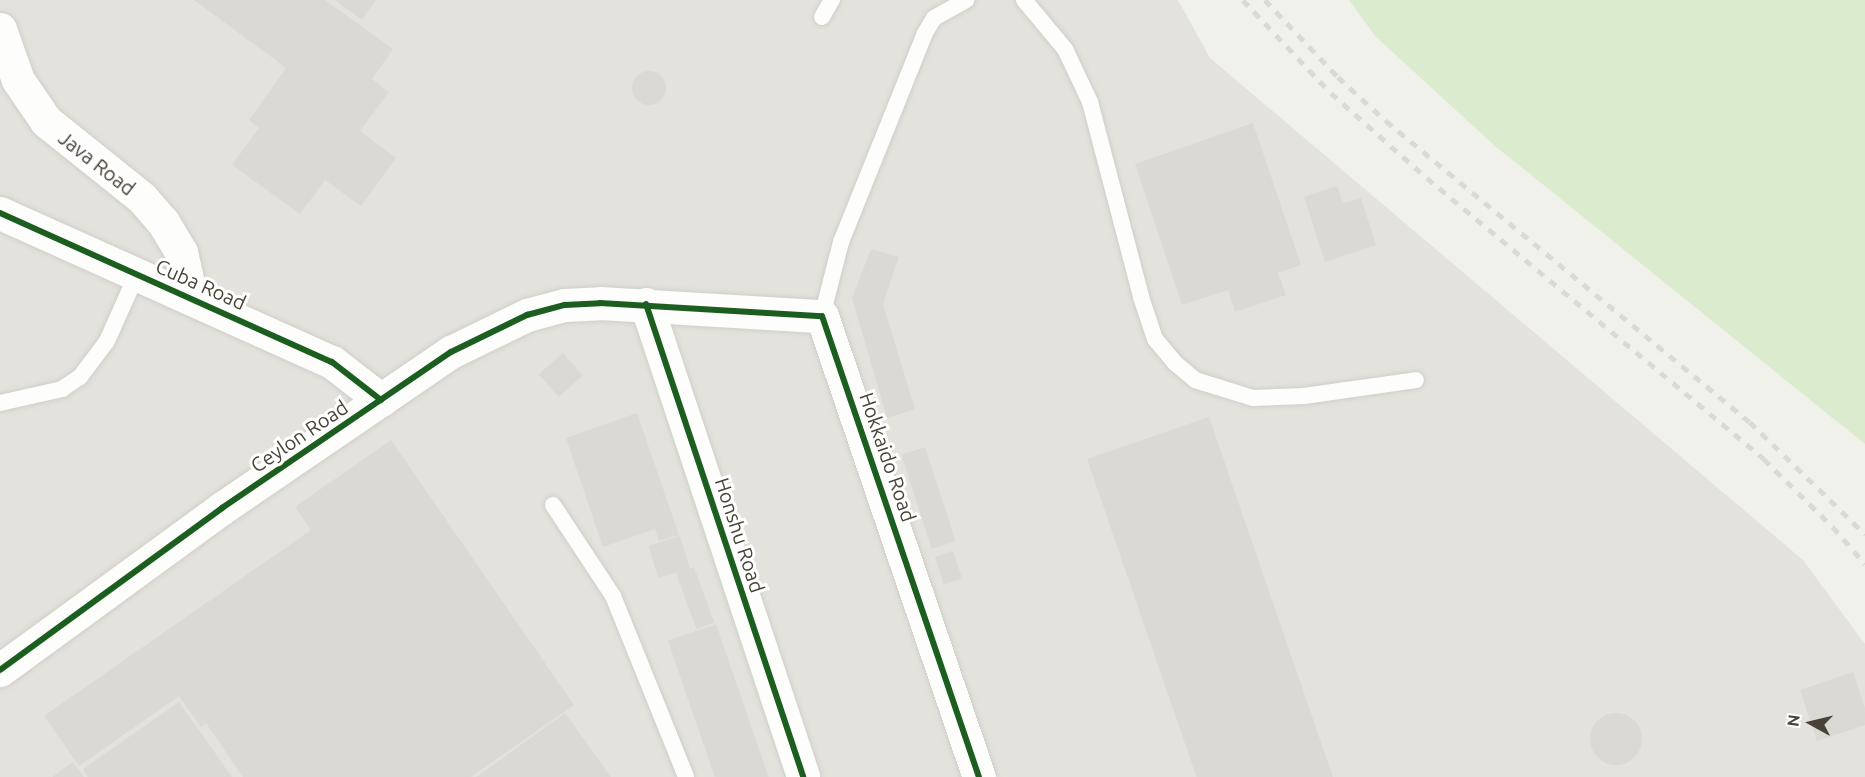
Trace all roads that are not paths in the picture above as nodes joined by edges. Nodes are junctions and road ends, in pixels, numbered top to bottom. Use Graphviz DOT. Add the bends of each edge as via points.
graph roads {
  1 [pos="832,0"];
  2 [pos="966,0"];
  3 [pos="1024,0"];
  4 [pos="822,17"];
  5 [pos="0,29"];
  6 [pos="0,213"];
  7 [pos="137,274"];
  8 [pos="191,296"];
  9 [pos="646,304"];
  10 [pos="822,316"];
  11 [pos="1416,380"];
  12 [pos="381,400"];
  13 [pos="0,403"];
  14 [pos="553,505"];
  15 [pos="0,670"];
  16 [pos="686,777"];
  17 [pos="804,777"];
  18 [pos="979,777"];
  1 -- 4 [label="lane"];
  2 -- 10 [label="lane" via="933,18 925,33 841,242"];
  3 -- 11 [label="lane" via="1065,49 1090,102 1141,297 1155,339 1175,363 1195,380 1253,398 1304,396"];
  5 -- 8 [label="street, Java Road" via="18,80 42,116 142,198 163,222 181,252"];
  6 -- 7 [label="street, Cuba Road"];
  7 -- 8 [label="street, Cuba Road"];
  7 -- 13 [label="lane" via="107,341 80,377 62,389"];
  8 -- 12 [label="street, Cuba Road" via="332,362"];
  9 -- 10 [label="street"];
  9 -- 12 [label="street, Ceylon Road" via="565,305 527,315 451,352"];
  9 -- 17 [label="street, Honshu Road"];
  10 -- 18 [label="street, Hokkaido Road"];
  12 -- 15 [label="street, Ceylon Road" via="222,508"];
  14 -- 16 [label="lane" via="613,596"];
}
